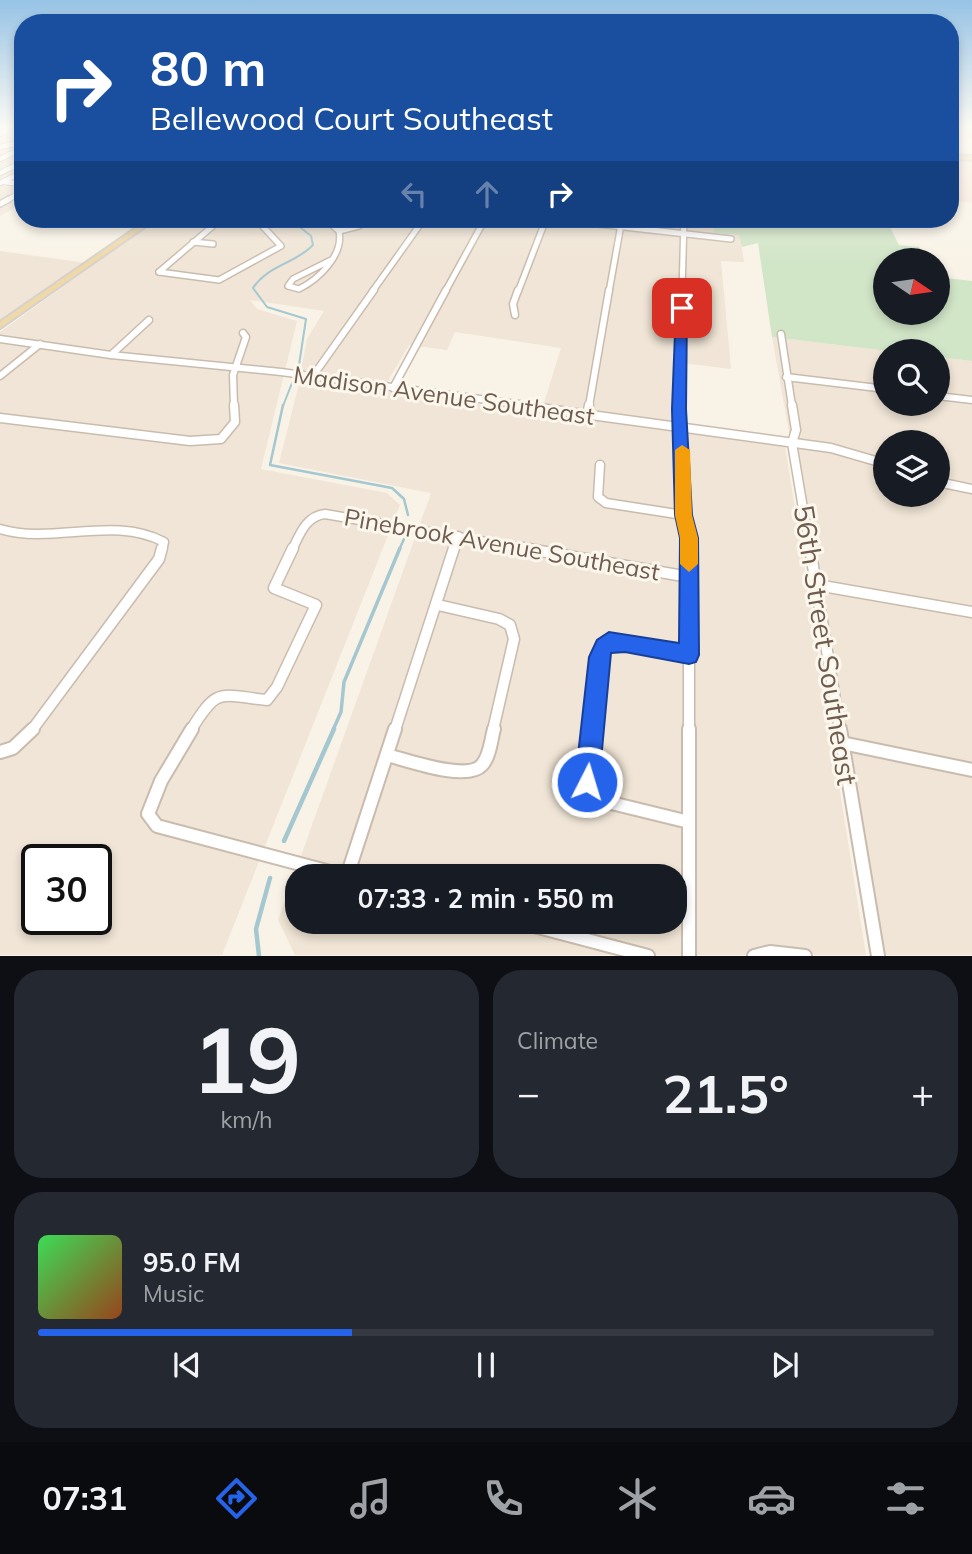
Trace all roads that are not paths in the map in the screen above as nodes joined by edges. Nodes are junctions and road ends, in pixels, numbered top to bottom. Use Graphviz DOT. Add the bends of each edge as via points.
graph roads {
  1 [pos="140,228"];
  2 [pos="210,228"];
  3 [pos="265,228"];
  4 [pos="336,228"];
  5 [pos="351,228"];
  6 [pos="418,228"];
  7 [pos="480,228"];
  8 [pos="543,228"];
  9 [pos="620,228"];
  10 [pos="655,228"];
  11 [pos="683,228"];
  12 [pos="340,231"];
  13 [pos="683,233"];
  14 [pos="731,239"];
  15 [pos="193,242"];
  16 [pos="213,244"];
  17 [pos="331,260"];
  18 [pos="515,315"];
  19 [pos="149,320"];
  20 [pos="0,327"];
  21 [pos="243,333"];
  22 [pos="781,334"];
  23 [pos="0,339"];
  24 [pos="40,344"];
  25 [pos="111,355"];
  26 [pos="235,367"];
  27 [pos="0,376"];
  28 [pos="313,376"];
  29 [pos="786,377"];
  30 [pos="873,387"];
  31 [pos="393,388"];
  32 [pos="950,397"];
  33 [pos="972,400"];
  34 [pos="587,415"];
  35 [pos="0,418"];
  36 [pos="681,427"];
  37 [pos="792,443"];
  38 [pos="873,460"];
  39 [pos="600,465"];
  40 [pos="950,484"];
  41 [pos="972,489"];
  42 [pos="683,515"];
  43 [pos="0,529"];
  44 [pos="458,536"];
  45 [pos="689,577"];
  46 [pos="817,585"];
  47 [pos="438,605"];
  48 [pos="972,612"];
  49 [pos="689,655"];
  50 [pos="842,743"];
  51 [pos="0,752"];
  52 [pos="387,755"];
  53 [pos="972,770"];
  54 [pos="689,822"];
  55 [pos="303,864"];
  56 [pos="352,864"];
  57 [pos="565,934"];
  58 [pos="648,956"];
  59 [pos="690,956"];
  60 [pos="754,956"];
  61 [pos="805,956"];
  62 [pos="878,956"];
  1 -- 20 [label="main road"];
  2 -- 15 [label="street"];
  3 -- 15 [label="street" via="281,246 223,278 159,272"];
  4 -- 12 [label="street"];
  5 -- 12 [label="street"];
  6 -- 28 [label="street"];
  7 -- 31 [label="street"];
  8 -- 18 [label="street" via="513,304"];
  9 -- 34 [label="street"];
  10 -- 13 [label="street"];
  11 -- 13 [label="street"];
  12 -- 17 [label="street" via="342,243"];
  13 -- 14 [label="street"];
  13 -- 36 [label="street"];
  15 -- 16 [label="street"];
  17 -- 17 [label="street" via="306,287 288,286 293,279"];
  19 -- 25 [label="street"];
  21 -- 26 [label="street" via="246,337"];
  22 -- 29 [label="street, 56th Street Southeast"];
  23 -- 24 [label="street, Madison Avenue Southeast"];
  24 -- 25 [label="street, Madison Avenue Southeast"];
  24 -- 27 [label="street"];
  25 -- 26 [label="street, Madison Avenue Southeast"];
  26 -- 28 [label="street, Madison Avenue Southeast"];
  26 -- 35 [label="street" via="235,422 220,439 190,442"];
  28 -- 31 [label="street, Madison Avenue Southeast"];
  29 -- 30 [label="street"];
  29 -- 37 [label="street, 56th Street Southeast" via="796,430"];
  31 -- 34 [label="street, Madison Avenue Southeast"];
  32 -- 33 [label="street"];
  34 -- 36 [label="street, Madison Avenue Southeast"];
  36 -- 37 [label="street, Madison Avenue Southeast"];
  36 -- 42 [label="street"];
  37 -- 38 [label="street, Madison Avenue Southeast"];
  37 -- 46 [label="street, 56th Street Southeast"];
  39 -- 42 [label="street" via="598,497 606,503"];
  40 -- 41 [label="street"];
  42 -- 45 [label="street" via="689,538"];
  43 -- 51 [label="street" via="49,536 132,533 164,542 159,559 28,736"];
  44 -- 45 [label="street, Pinebrook Avenue Southeast"];
  44 -- 47 [label="street"];
  44 -- 55 [label="street, Pinebrook Avenue Southeast" via="315,515 307,522 274,588 316,605 277,687 267,699 219,695 209,701 161,781 148,814 158,825"];
  45 -- 49 [label="street"];
  46 -- 48 [label="street"];
  46 -- 50 [label="street, 56th Street Southeast"];
  47 -- 52 [label="street"];
  47 -- 52 [label="street" via="510,625 514,639 488,754 481,767 471,771"];
  49 -- 54 [label="street"];
  49 -- 54 [label="street" via="625,643 604,646 587,782 595,799 606,804"];
  50 -- 53 [label="street"];
  50 -- 62 [label="street, 56th Street Southeast"];
  52 -- 56 [label="street"];
  54 -- 59 [label="street"];
  57 -- 58 [label="street"];
  60 -- 61 [label="street" via="770,952"];
}
